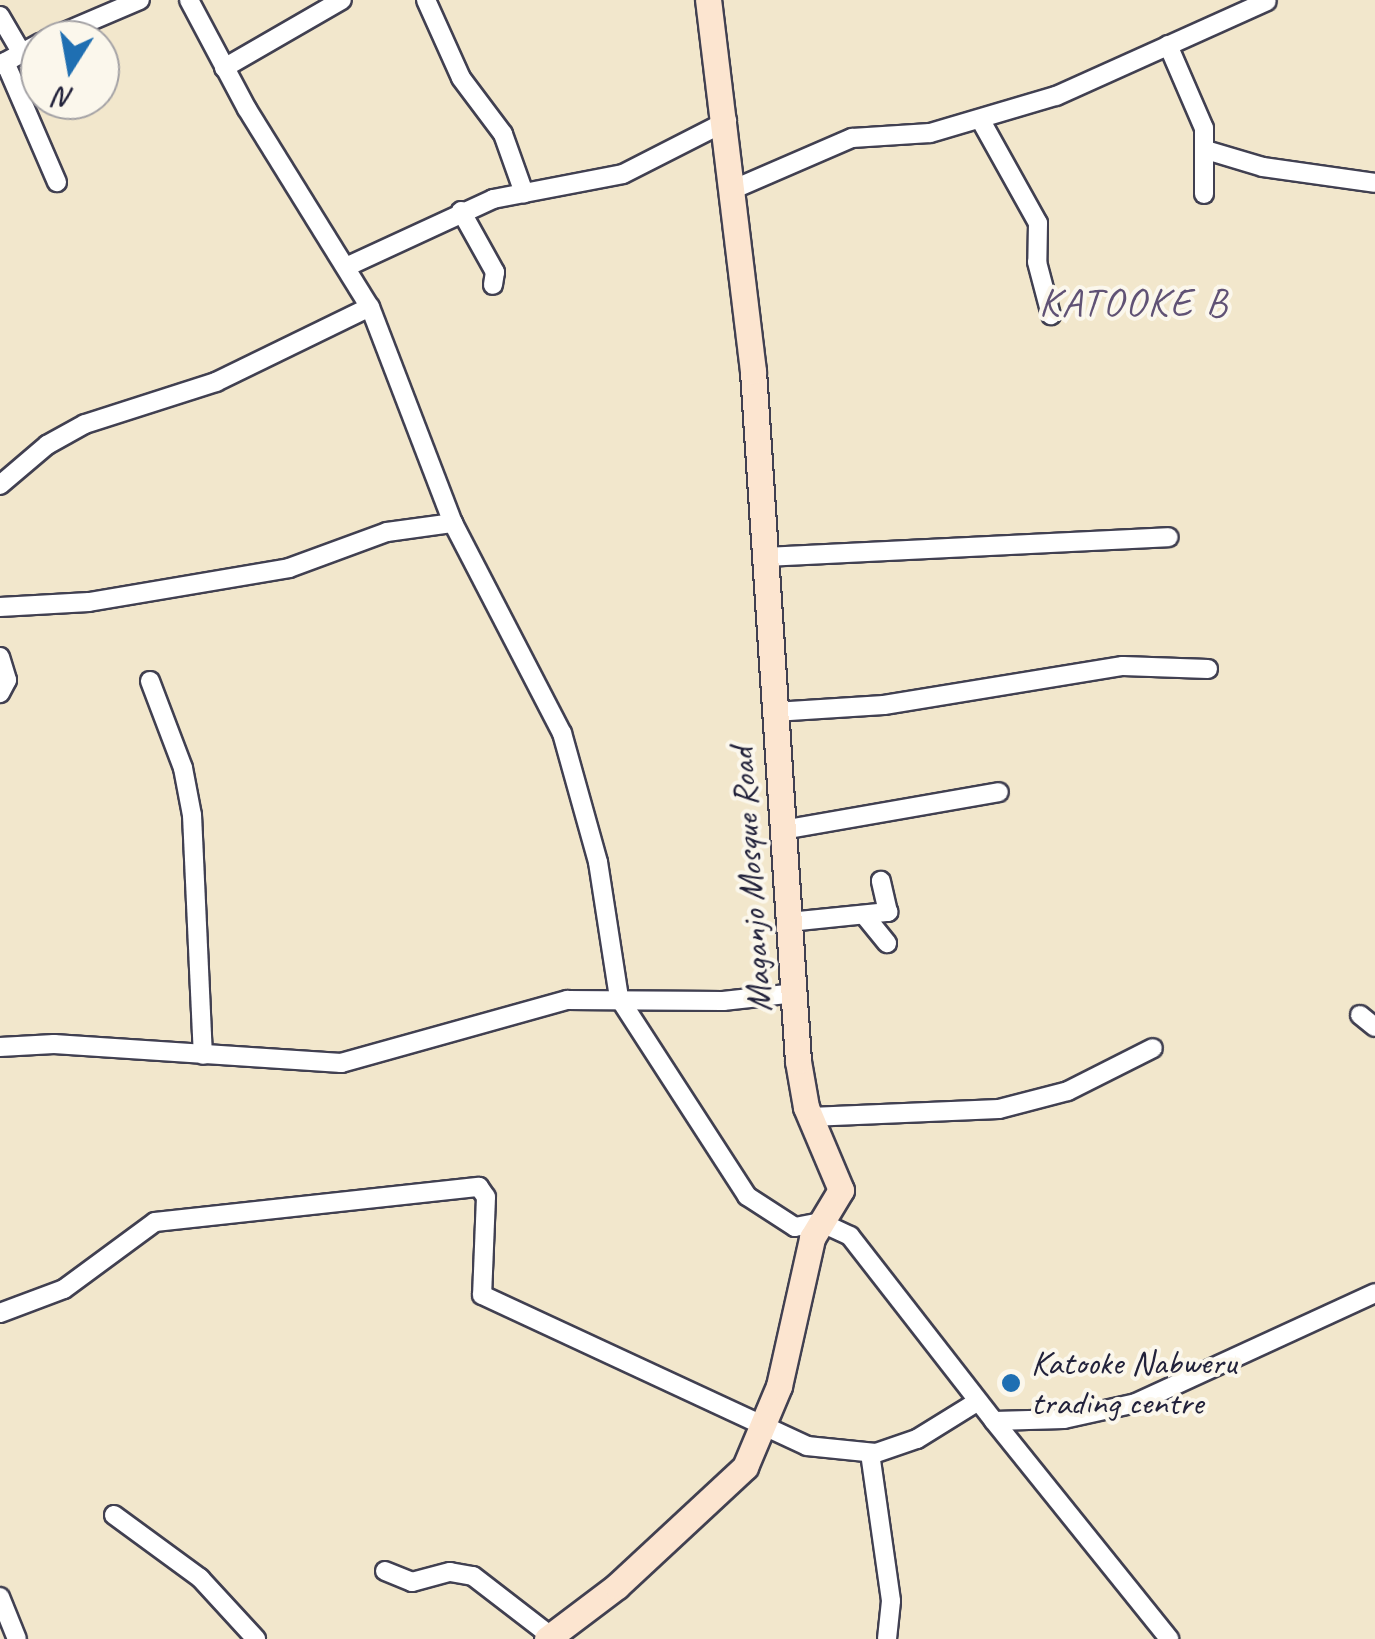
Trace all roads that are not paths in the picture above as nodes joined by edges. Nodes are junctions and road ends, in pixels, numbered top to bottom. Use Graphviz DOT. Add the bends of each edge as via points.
graph roads {
  1 [pos="140,0"];
  2 [pos="189,0"];
  3 [pos="342,0"];
  4 [pos="426,0"];
  5 [pos="708,0"];
  6 [pos="1267,2"];
  7 [pos="0,16"];
  8 [pos="93,20"];
  9 [pos="1168,45"];
  10 [pos="9,60"];
  11 [pos="224,68"];
  12 [pos="980,119"];
  13 [pos="726,120"];
  14 [pos="1206,150"];
  15 [pos="57,182"];
  16 [pos="1375,183"];
  17 [pos="734,189"];
  18 [pos="524,192"];
  19 [pos="1204,194"];
  20 [pos="461,211"];
  21 [pos="346,267"];
  22 [pos="493,285"];
  23 [pos="370,308"];
  24 [pos="1051,314"];
  25 [pos="0,485"];
  26 [pos="453,524"];
  27 [pos="1169,537"];
  28 [pos="764,557"];
  29 [pos="0,607"];
  30 [pos="0,657"];
  31 [pos="1208,669"];
  32 [pos="150,682"];
  33 [pos="0,694"];
  34 [pos="774,712"];
  35 [pos="999,792"];
  36 [pos="782,830"];
  37 [pos="881,881"];
  38 [pos="864,916"];
  39 [pos="789,922"];
  40 [pos="887,943"];
  41 [pos="796,994"];
  42 [pos="619,998"];
  43 [pos="1360,1015"];
  44 [pos="1375,1028"];
  45 [pos="0,1047"];
  46 [pos="1153,1048"];
  47 [pos="203,1055"];
  48 [pos="810,1117"];
  49 [pos="820,1222"];
  50 [pos="1375,1293"];
  51 [pos="0,1314"];
  52 [pos="976,1402"];
  53 [pos="994,1420"];
  54 [pos="766,1425"];
  55 [pos="870,1453"];
  56 [pos="114,1515"];
  57 [pos="384,1571"];
  58 [pos="0,1597"];
  59 [pos="549,1637"];
  60 [pos="17,1639"];
  61 [pos="256,1639"];
  62 [pos="887,1639"];
  63 [pos="1169,1639"];
  1 -- 8 [label="street"];
  2 -- 11 [label="street"];
  3 -- 11 [label="street"];
  4 -- 18 [label="street" via="461,78 503,134"];
  5 -- 13 [label="street, Maganjo Mosque Road"];
  6 -- 9 [label="street"];
  7 -- 10 [label="street"];
  9 -- 12 [label="street" via="1056,96"];
  9 -- 14 [label="street" via="1199,110"];
  10 -- 15 [label="street"];
  11 -- 21 [label="street"];
  12 -- 17 [label="street" via="930,133 852,138"];
  12 -- 24 [label="street" via="1038,224 1037,262"];
  13 -- 17 [label="street, Maganjo Mosque Road"];
  13 -- 18 [label="street" via="599,182"];
  14 -- 16 [label="street" via="1263,167"];
  14 -- 19 [label="street"];
  17 -- 28 [label="street, Maganjo Mosque Road"];
  18 -- 20 [label="street"];
  20 -- 21 [label="street"];
  20 -- 22 [label="street" via="496,272"];
  21 -- 23 [label="street"];
  23 -- 25 [label="street" via="216,382 85,424 47,444"];
  23 -- 26 [label="street"];
  26 -- 29 [label="street" via="388,532 290,568 88,602"];
  26 -- 42 [label="street" via="562,732 598,862"];
  27 -- 28 [label="street"];
  28 -- 34 [label="street, Maganjo Mosque Road"];
  30 -- 33 [label="street" via="7,680"];
  31 -- 34 [label="street" via="1123,666 884,705"];
  32 -- 47 [label="street" via="183,768 192,815"];
  34 -- 36 [label="street, Maganjo Mosque Road"];
  35 -- 36 [label="street"];
  36 -- 39 [label="street, Maganjo Mosque Road"];
  37 -- 38 [label="street" via="888,912"];
  38 -- 39 [label="street"];
  38 -- 40 [label="street"];
  39 -- 41 [label="street, Maganjo Mosque Road"];
  41 -- 42 [label="street" via="723,1001"];
  41 -- 48 [label="street, Maganjo Mosque Road" via="798,1061"];
  42 -- 47 [label="street" via="568,1000 341,1063"];
  42 -- 49 [label="street" via="747,1196 794,1226"];
  43 -- 44 [label="street"];
  45 -- 47 [label="street" via="54,1044"];
  46 -- 48 [label="street" via="1068,1091 999,1110"];
  48 -- 49 [label="street, Maganjo Mosque Road" via="840,1190"];
  49 -- 52 [label="street" via="850,1236"];
  49 -- 54 [label="street, Maganjo Mosque Road"];
  50 -- 53 [label="street" via="1118,1409 1064,1420"];
  51 -- 54 [label="street" via="64,1288 156,1222 479,1187 486,1197 482,1295"];
  52 -- 53 [label="street"];
  52 -- 55 [label="street" via="917,1439"];
  53 -- 63 [label="street"];
  54 -- 55 [label="street" via="807,1446"];
  54 -- 59 [label="street, Maganjo Mosque Road" via="735,1479"];
  55 -- 62 [label="street" via="890,1601"];
  56 -- 61 [label="street" via="200,1578"];
  57 -- 59 [label="street" via="412,1582 450,1572 474,1576"];
  58 -- 60 [label="street"];
}
